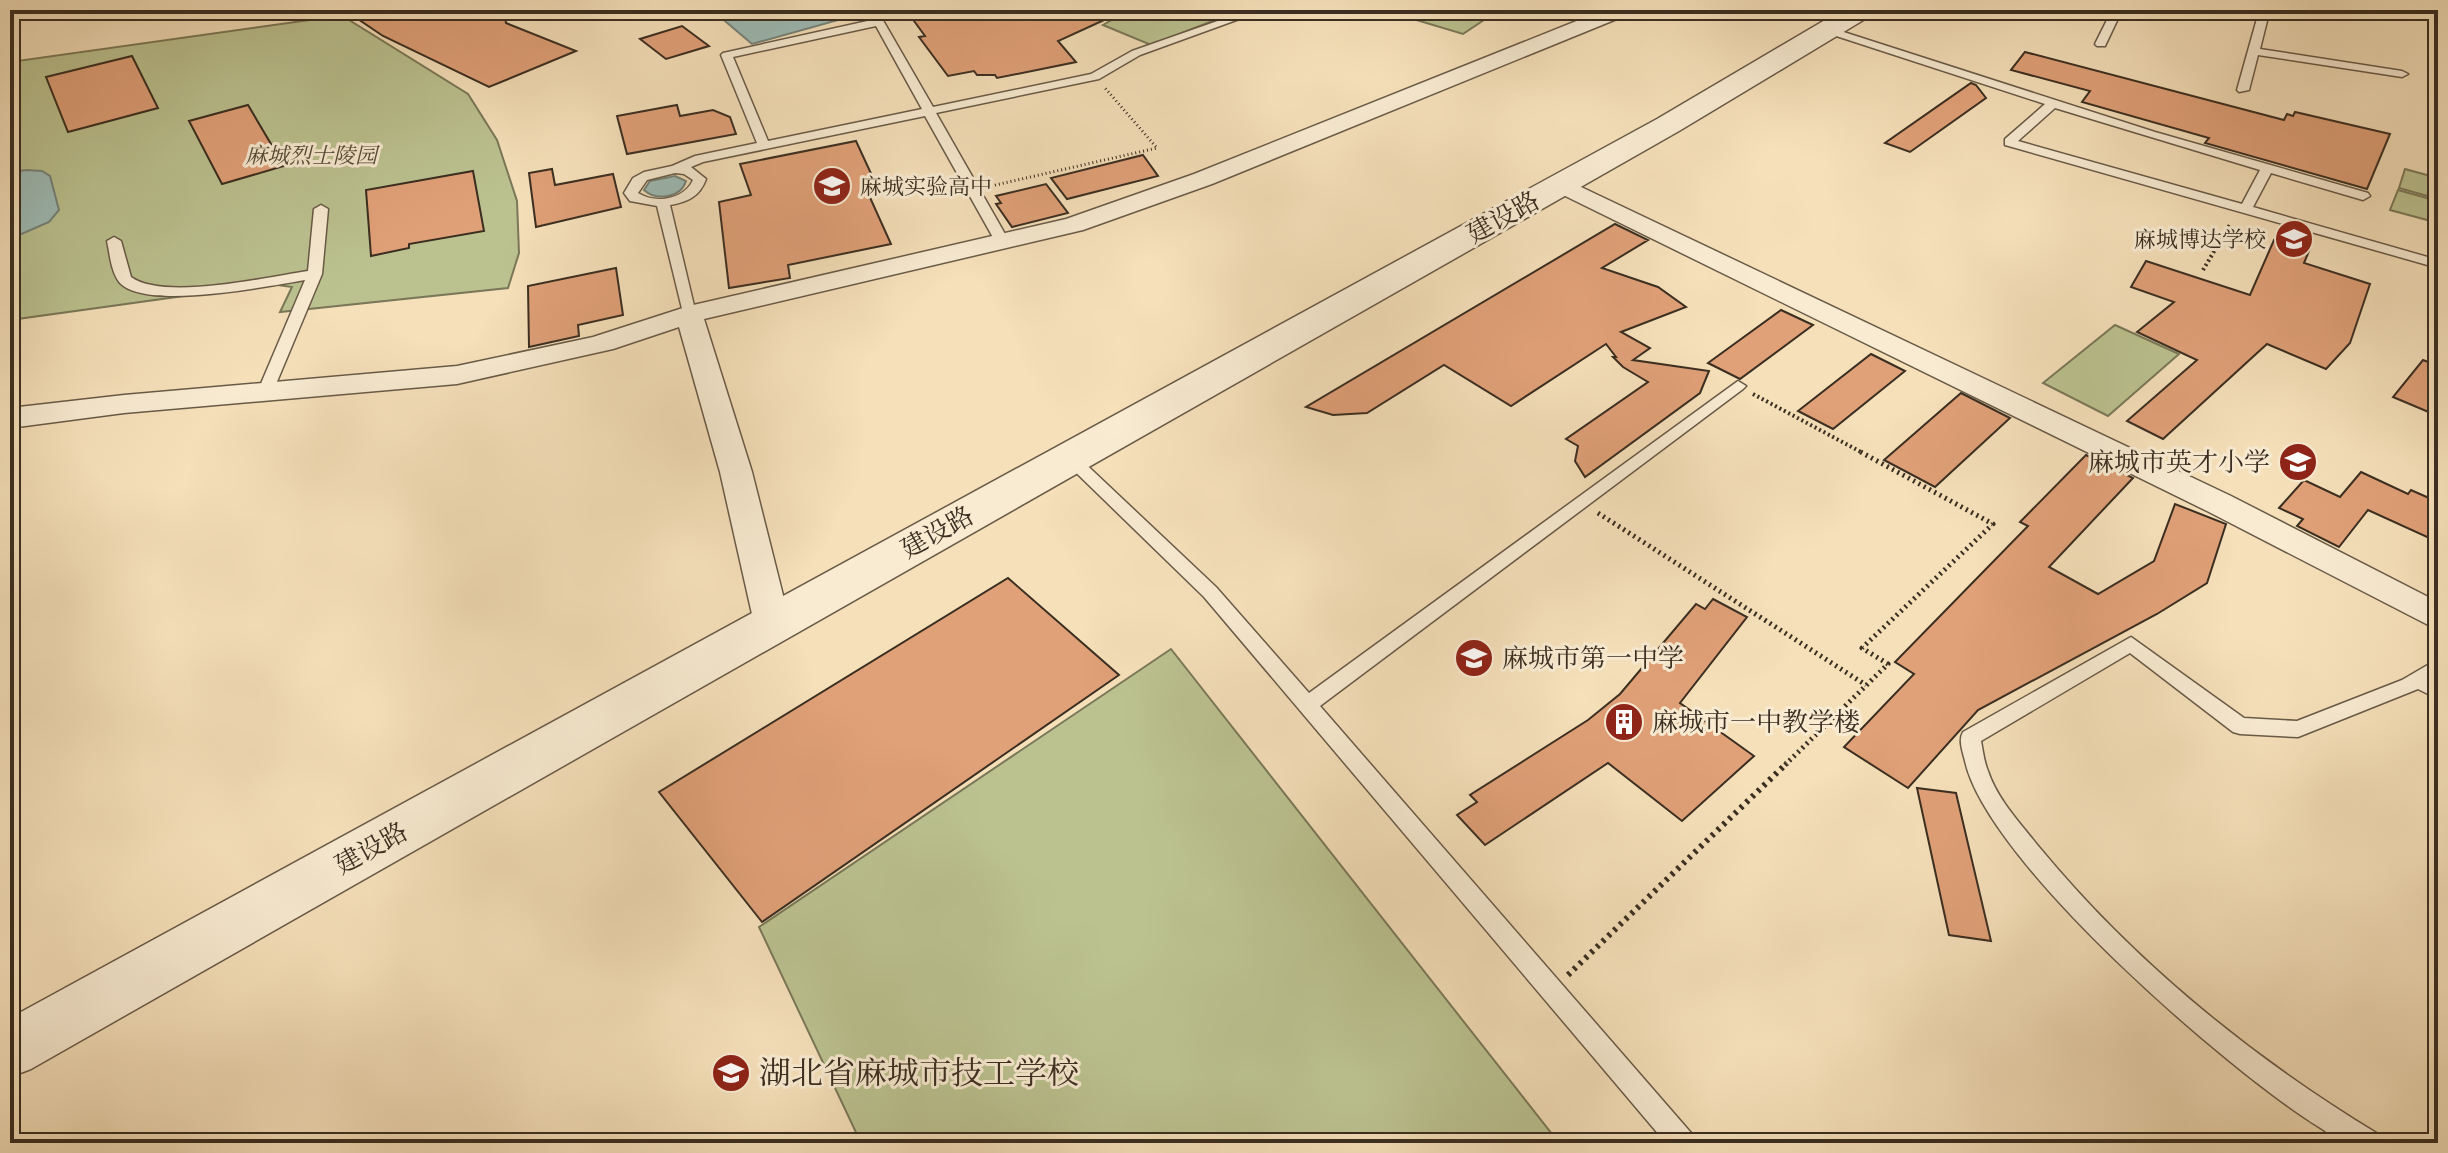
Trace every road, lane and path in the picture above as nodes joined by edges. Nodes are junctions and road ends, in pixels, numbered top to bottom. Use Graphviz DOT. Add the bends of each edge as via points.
graph roads {
  1 [pos="872,10"];
  2 [pos="1259,10"];
  3 [pos="1622,10"];
  4 [pos="2117,10"];
  5 [pos="2244,10"];
  6 [pos="1851,15"];
  7 [pos="879,22"];
  8 [pos="2101,44"];
  9 [pos="2253,51"];
  10 [pos="2402,74"];
  11 [pos="1095,77"];
  12 [pos="2243,90"];
  13 [pos="2052,104"];
  14 [pos="931,111"];
  15 [pos="764,146"];
  16 [pos="2267,168"];
  17 [pos="675,169"];
  18 [pos="1560,184"];
  19 [pos="974,190"];
  20 [pos="2363,196"];
  21 [pos="663,203"];
  22 [pos="321,209"];
  23 [pos="2246,209"];
  24 [pos="114,241"];
  25 [pos="1002,241"];
  26 [pos="2438,264"];
  27 [pos="2203,270"];
  28 [pos="315,274"];
  29 [pos="689,314"];
  30 [pos="1738,386"];
  31 [pos="265,393"];
  32 [pos="10,418"];
  33 [pos="1069,458"];
  34 [pos="1581,502"];
  35 [pos="2438,617"];
  36 [pos="772,623"];
  37 [pos="2438,666"];
  38 [pos="2418,679"];
  39 [pos="1866,685"];
  40 [pos="2438,691"];
  41 [pos="1307,705"];
  42 [pos="1552,990"];
  43 [pos="10,1049"];
  44 [pos="1683,1143"];
  45 [pos="2369,1143"];
  1 -- 7 [label="lane"];
  2 -- 11 [label="lane" via="1136,53"];
  3 -- 25 [label="street" via="1131,206"];
  4 -- 8 [label="lane"];
  5 -- 9 [label="lane" via="2264,13"];
  6 -- 13 [label="lane"];
  6 -- 18 [label="street, 建设路"];
  7 -- 14 [label="lane"];
  7 -- 15 [label="lane" via="727,55"];
  9 -- 10 [label="lane"];
  9 -- 12 [label="lane"];
  11 -- 14 [label="lane"];
  11 -- 19 [label="path" via="1157,148"];
  13 -- 16 [label="lane"];
  13 -- 23 [label="lane" via="2009,142"];
  14 -- 15 [label="lane"];
  14 -- 19 [label="lane"];
  15 -- 17 [label="lane"];
  16 -- 20 [label="lane"];
  16 -- 23 [label="lane"];
  17 -- 21 [label="lane" via="695,174 699,186"];
  17 -- 21 [label="lane" via="649,174 632,186 635,198"];
  18 -- 33 [label="street, 建设路"];
  18 -- 35 [label="street" via="2220,504"];
  19 -- 25 [label="lane"];
  21 -- 29 [label="lane"];
  22 -- 28 [label="lane"];
  23 -- 26 [label="lane"];
  23 -- 27 [label="path" via="2231,222"];
  24 -- 28 [label="lane" via="128,283 148,291 177,293"];
  25 -- 29 [label="street"];
  28 -- 31 [label="lane"];
  29 -- 31 [label="street" via="603,343 457,375"];
  29 -- 36 [label="street" via="736,472"];
  30 -- 34 [label="lane"];
  30 -- 39 [label="path" via="1993,524 1862,648 1888,664"];
  31 -- 32 [label="street"];
  33 -- 36 [label="street, 建设路"];
  33 -- 41 [label="lane" via="1210,592"];
  34 -- 39 [label="path"];
  34 -- 41 [label="lane"];
  36 -- 43 [label="street, 建设路"];
  37 -- 38 [label="lane"];
  38 -- 40 [label="lane"];
  38 -- 45 [label="lane" via="2298,729 2240,726 2131,644 1970,738 1977,776 2030,855 2141,970 2281,1087"];
  39 -- 42 [label="path"];
  41 -- 42 [label="lane"];
  42 -- 44 [label="lane"];
}
